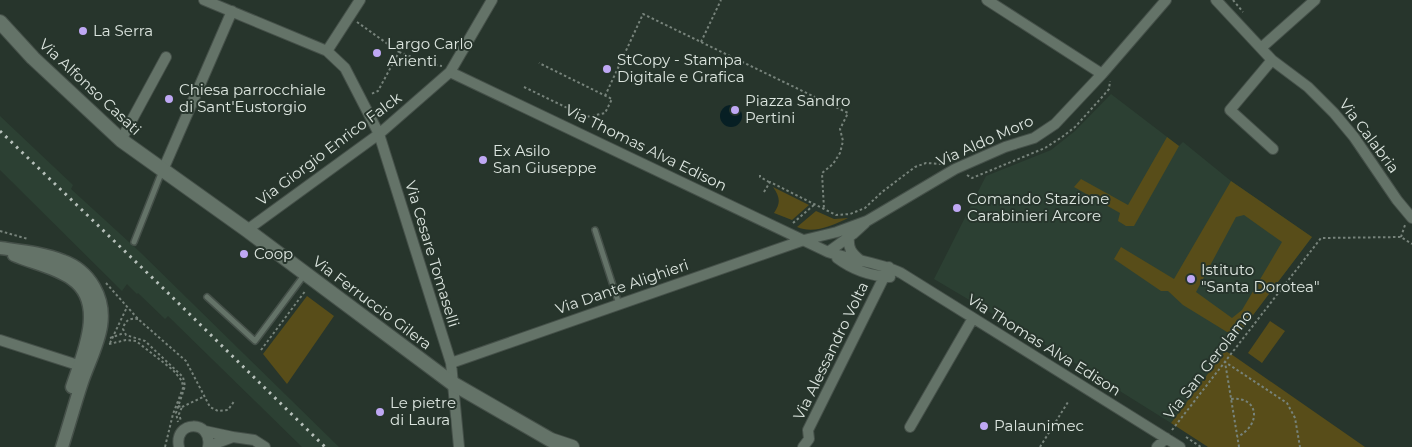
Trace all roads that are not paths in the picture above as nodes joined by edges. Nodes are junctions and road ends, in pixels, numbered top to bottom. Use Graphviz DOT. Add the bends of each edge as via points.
graph roads {
  1 [pos="204,0"];
  2 [pos="360,0"];
  3 [pos="492,0"];
  4 [pos="987,0"];
  5 [pos="1166,0"];
  6 [pos="1216,0"];
  7 [pos="1315,0"];
  8 [pos="215,2"];
  9 [pos="232,11"];
  10 [pos="0,22"];
  11 [pos="1261,48"];
  12 [pos="326,51"];
  13 [pos="166,57"];
  14 [pos="1272,60"];
  15 [pos="450,72"];
  16 [pos="1106,77"];
  17 [pos="379,134"];
  18 [pos="121,140"];
  19 [pos="1273,149"];
  20 [pos="163,170"];
  21 [pos="1412,218"];
  22 [pos="867,221"];
  23 [pos="247,230"];
  24 [pos="595,230"];
  25 [pos="849,237"];
  26 [pos="804,240"];
  27 [pos="134,242"];
  28 [pos="0,248"];
  29 [pos="828,252"];
  30 [pos="861,260"];
  31 [pos="887,272"];
  32 [pos="309,277"];
  33 [pos="207,297"];
  34 [pos="619,304"];
  35 [pos="973,318"];
  36 [pos="0,340"];
  37 [pos="451,363"];
  38 [pos="83,366"];
  39 [pos="452,383"];
  40 [pos="910,427"];
  41 [pos="205,431"];
  42 [pos="233,437"];
  43 [pos="1166,438"];
  44 [pos="54,447"];
  45 [pos="62,447"];
  46 [pos="179,447"];
  47 [pos="208,447"];
  48 [pos="265,447"];
  49 [pos="458,447"];
  50 [pos="572,447"];
  51 [pos="803,447"];
  52 [pos="1157,447"];
  53 [pos="1180,447"];
  1 -- 8 [label="street, Via Cesare Tomaselli"];
  2 -- 12 [label="street"];
  3 -- 15 [label="street, Via Giorgio Enrico Falck"];
  4 -- 16 [label="street"];
  5 -- 16 [label="street, Via Aldo Moro"];
  6 -- 11 [label="street, Via Calabria"];
  7 -- 11 [label="street"];
  8 -- 9 [label="street, Via Cesare Tomaselli"];
  9 -- 12 [label="street, Via Cesare Tomaselli"];
  9 -- 20 [label="street"];
  10 -- 18 [label="main road, Via Alfonso Casati" via="33,58"];
  11 -- 14 [label="street, Via Calabria"];
  12 -- 17 [label="street, Via Cesare Tomaselli" via="345,68"];
  13 -- 18 [label="street"];
  14 -- 19 [label="street" via="1230,110"];
  14 -- 21 [label="street, Via Calabria" via="1308,87 1334,113"];
  15 -- 17 [label="street, Via Giorgio Enrico Falck"];
  15 -- 26 [label="street, Via Thomas Alva Edison"];
  16 -- 22 [label="street, Via Aldo Moro" via="1055,124 1034,138 955,169"];
  17 -- 23 [label="street, Via Giorgio Enrico Falck"];
  17 -- 37 [label="street, Via Cesare Tomaselli"];
  18 -- 20 [label="main road, Via Alfonso Casati"];
  20 -- 23 [label="main road, Via Ferruccio Gilera"];
  20 -- 27 [label="lane"];
  22 -- 25 [label="street, Via Aldo Moro"];
  22 -- 26 [label="street, Via Aldo Moro"];
  23 -- 32 [label="main road, Via Ferruccio Gilera"];
  24 -- 34 [label="lane"];
  25 -- 29 [label="street, Via Aldo Moro"];
  25 -- 30 [label="street" via="848,246"];
  26 -- 29 [label="street, Via Thomas Alva Edison"];
  26 -- 34 [label="street, Via Dante Alighieri"];
  28 -- 38 [label="street" via="56,258 88,278 97,291 96,309 103,317 101,333"];
  29 -- 30 [label="street, Via Thomas Alva Edison"];
  29 -- 31 [label="street, Via Thomas Alva Edison" via="848,267 867,274"];
  30 -- 31 [label="street, Via Thomas Alva Edison"];
  31 -- 35 [label="street, Via Thomas Alva Edison" via="906,278"];
  31 -- 51 [label="street, Via Alessandro Volta" via="808,430 808,439"];
  32 -- 33 [label="lane" via="255,342"];
  32 -- 39 [label="main road, Via Ferruccio Gilera"];
  34 -- 37 [label="street, Via Dante Alighieri"];
  35 -- 40 [label="street"];
  35 -- 43 [label="street, Via Thomas Alva Edison"];
  36 -- 38 [label="street"];
  37 -- 39 [label="street, Via Cesare Tomaselli"];
  38 -- 44 [label="street"];
  38 -- 45 [label="street"];
  39 -- 49 [label="street, Via Cesare Tomaselli"];
  39 -- 50 [label="main road, Via Ferruccio Gilera" via="551,440"];
  41 -- 42 [label="street"];
  41 -- 46 [label="street" via="197,426 184,429 179,436"];
  41 -- 47 [label="street"];
  42 -- 47 [label="street"];
  42 -- 48 [label="street" via="254,440"];
  43 -- 52 [label="street"];
  43 -- 53 [label="street, Via Thomas Alva Edison"];
}
